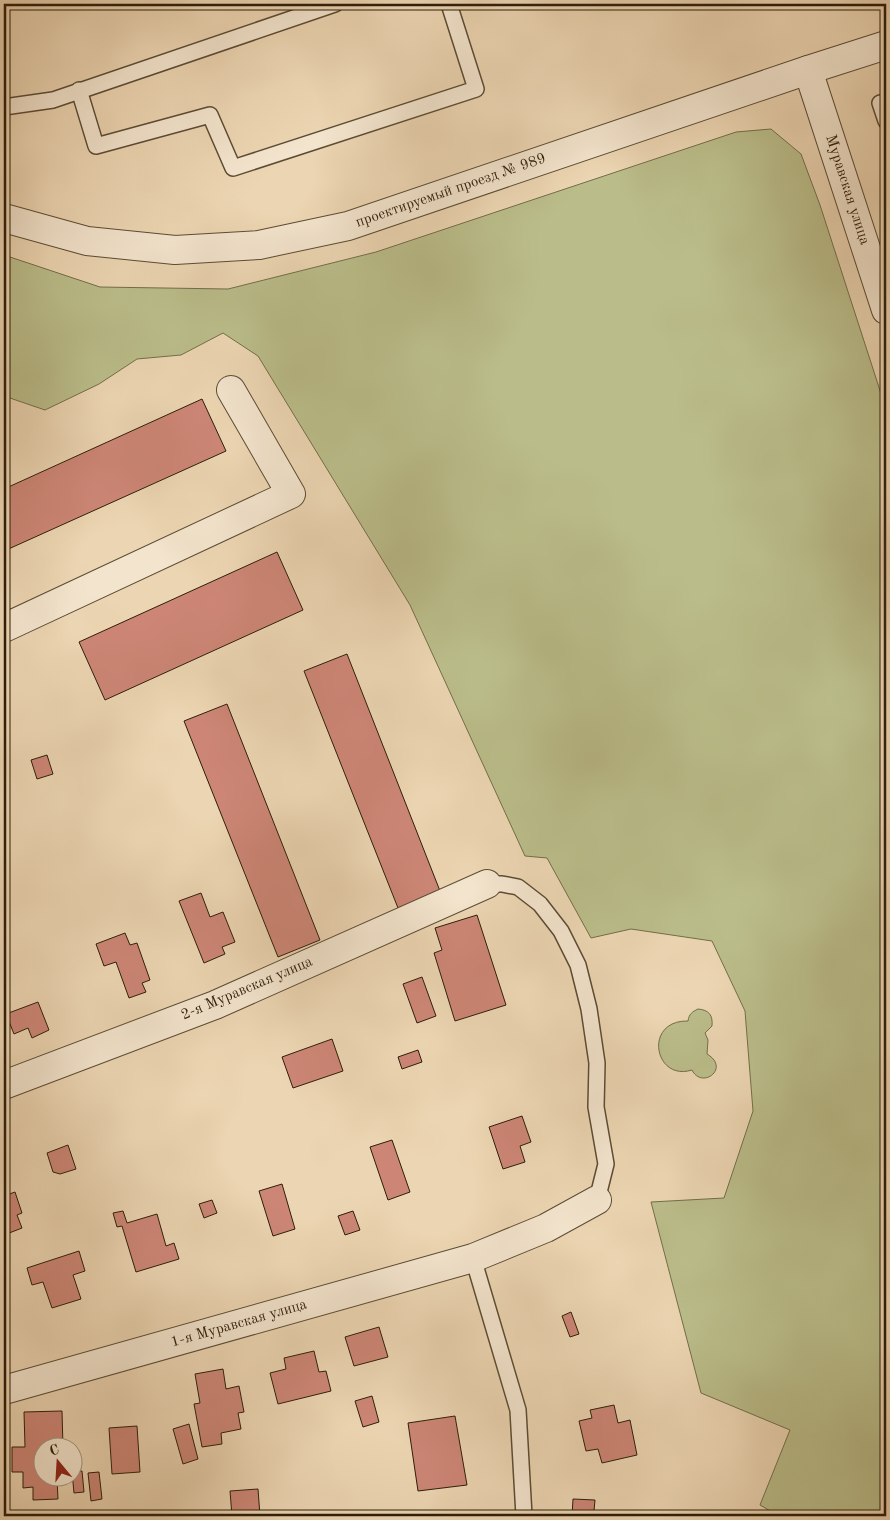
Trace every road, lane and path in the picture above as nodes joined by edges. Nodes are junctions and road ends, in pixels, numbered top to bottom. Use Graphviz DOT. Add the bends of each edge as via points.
graph roads {
  1 [pos="335,4"];
  2 [pos="449,4"];
  3 [pos="886,45"];
  4 [pos="808,70"];
  5 [pos="79,90"];
  6 [pos="880,103"];
  7 [pos="4,107"];
  8 [pos="886,121"];
  9 [pos="4,218"];
  10 [pos="886,310"];
  11 [pos="231,390"];
  12 [pos="4,628"];
  13 [pos="486,884"];
  14 [pos="4,1085"];
  15 [pos="597,1200"];
  16 [pos="474,1258"];
  17 [pos="4,1390"];
  18 [pos="524,1516"];
  1 -- 5 [label="lane"];
  2 -- 5 [label="lane" via="476,90 233,168 210,114 96,146"];
  3 -- 4 [label="street, проектируемый проезд № 989"];
  4 -- 9 [label="street, проектируемый проезд № 989" via="348,226 259,245 175,250 87,241"];
  4 -- 10 [label="street, Муравская улица"];
  5 -- 7 [label="lane" via="53,100"];
  6 -- 8 [label="lane"];
  11 -- 12 [label="street" via="291,494"];
  13 -- 14 [label="street, 2-я Муравская улица" via="215,1005"];
  13 -- 15 [label="lane" via="518,887 540,904 561,931 578,965 597,1063 596,1107 606,1164"];
  15 -- 16 [label="street, 1-я Муравская улица" via="546,1228"];
  16 -- 17 [label="street, 1-я Муравская улица"];
  16 -- 18 [label="lane" via="518,1410"];
}
